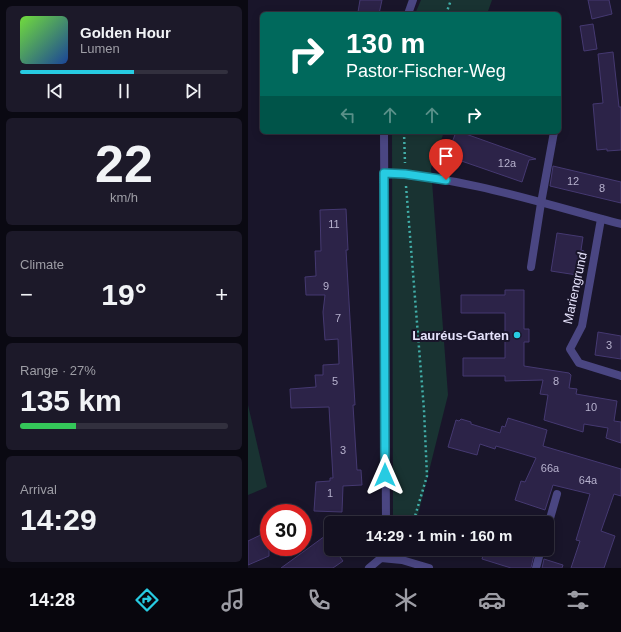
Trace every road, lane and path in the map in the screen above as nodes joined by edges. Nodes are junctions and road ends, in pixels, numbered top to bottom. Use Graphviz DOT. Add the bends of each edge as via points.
graph roads {
  1 [pos="413,0"];
  2 [pos="451,0"];
  3 [pos="409,12"];
  4 [pos="447,12"];
  5 [pos="384,134"];
  6 [pos="404,134"];
  7 [pos="554,134"];
  8 [pos="384,173"];
  9 [pos="405,174"];
  10 [pos="541,203"];
  11 [pos="601,219"];
  12 [pos="621,224"];
  13 [pos="531,267"];
  14 [pos="621,376"];
  15 [pos="557,494"];
  16 [pos="386,516"];
  17 [pos="415,516"];
  18 [pos="551,516"];
  19 [pos="539,556"];
  20 [pos="381,558"];
  21 [pos="369,568"];
  22 [pos="429,568"];
  23 [pos="536,568"];
  1 -- 3 [label="street"];
  2 -- 4 [label="path"];
  5 -- 8 [label="street"];
  6 -- 9 [label="path"];
  7 -- 10 [label="street"];
  8 -- 9 [label="street"];
  8 -- 16 [label="street"];
  9 -- 10 [label="street" via="459,182"];
  9 -- 17 [label="path" via="427,476"];
  10 -- 11 [label="street"];
  10 -- 13 [label="street"];
  11 -- 12 [label="street"];
  11 -- 14 [label="street, Mariengrund" via="582,326 570,349 579,363"];
  15 -- 18 [label="street"];
  19 -- 23 [label="street"];
  20 -- 21 [label="street"];
  20 -- 22 [label="street" via="402,560"];
}
